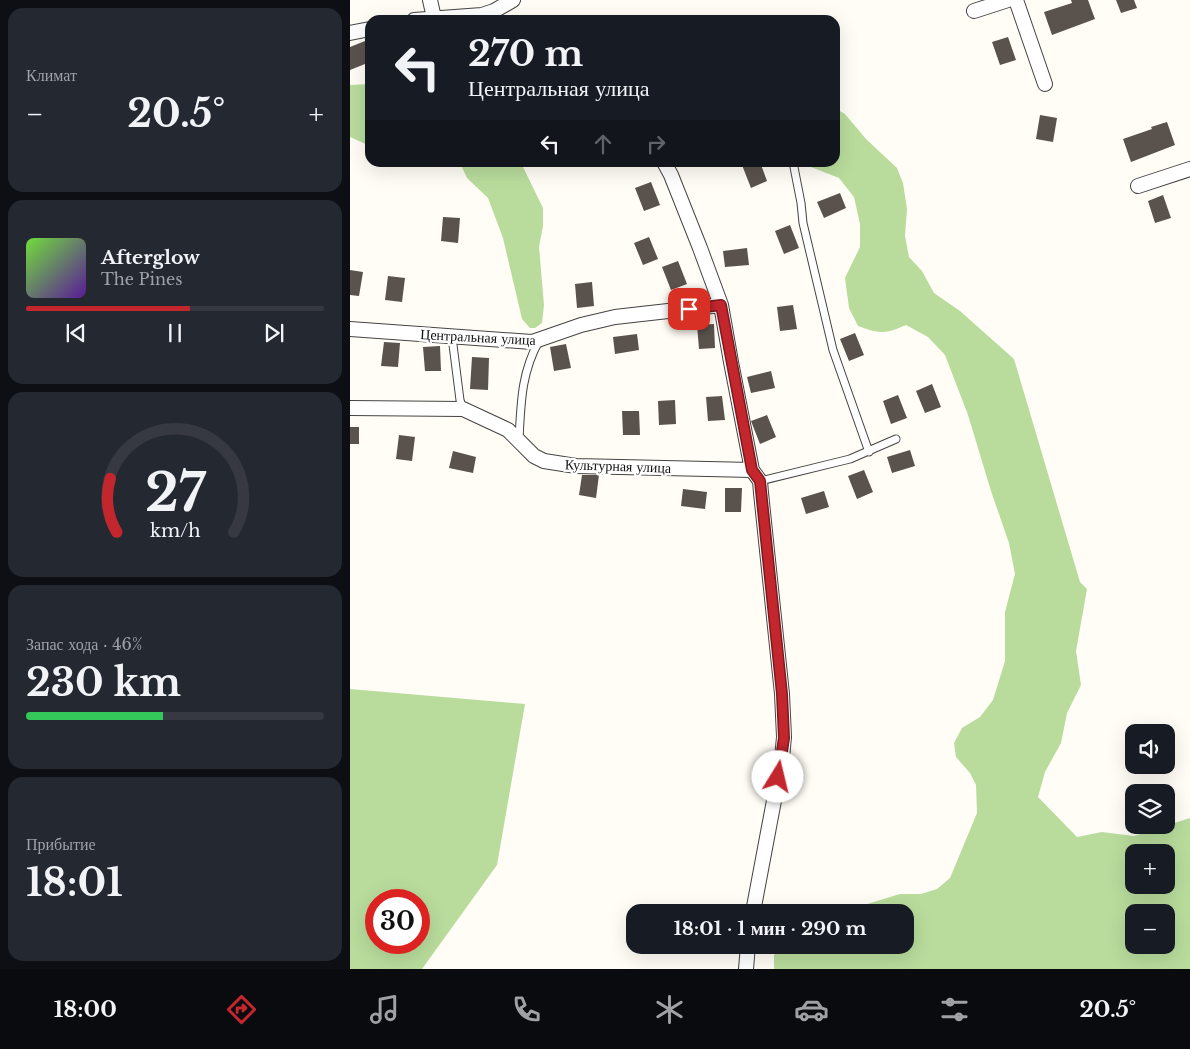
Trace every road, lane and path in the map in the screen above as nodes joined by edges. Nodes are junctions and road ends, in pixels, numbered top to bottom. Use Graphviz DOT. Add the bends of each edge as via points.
graph roads {
  1 [pos="430,0"];
  2 [pos="513,0"];
  3 [pos="1008,0"];
  4 [pos="1016,0"];
  5 [pos="974,11"];
  6 [pos="433,15"];
  7 [pos="482,15"];
  8 [pos="365,30"];
  9 [pos="350,33"];
  10 [pos="1045,84"];
  11 [pos="667,167"];
  12 [pos="794,167"];
  13 [pos="1190,169"];
  14 [pos="1138,186"];
  15 [pos="721,305"];
  16 [pos="350,329"];
  17 [pos="452,337"];
  18 [pos="539,341"];
  19 [pos="350,408"];
  20 [pos="462,409"];
  21 [pos="519,439"];
  22 [pos="896,439"];
  23 [pos="870,452"];
  24 [pos="756,476"];
  25 [pos="755,904"];
  26 [pos="747,954"];
  27 [pos="746,969"];
  1 -- 6 [label="street"];
  2 -- 7 [label="street"];
  3 -- 5 [label="street"];
  4 -- 10 [label="street"];
  8 -- 9 [label="street"];
  11 -- 15 [label="street"];
  12 -- 23 [label="lane" via="802,223 833,350"];
  13 -- 14 [label="street"];
  15 -- 18 [label="street, Центральная улица" via="615,317 581,324"];
  15 -- 24 [label="street"];
  16 -- 17 [label="street, Центральная улица"];
  17 -- 18 [label="street, Центральная улица"];
  17 -- 20 [label="lane"];
  18 -- 21 [label="lane" via="531,354 523,383"];
  19 -- 20 [label="street, Культурная улица"];
  20 -- 21 [label="street, Культурная улица" via="499,425"];
  21 -- 24 [label="street, Культурная улица" via="534,456 559,464"];
  22 -- 23 [label="lane"];
  23 -- 24 [label="lane" via="850,459"];
  24 -- 25 [label="street" via="782,694 784,738"];
  26 -- 27 [label="street"];
}
